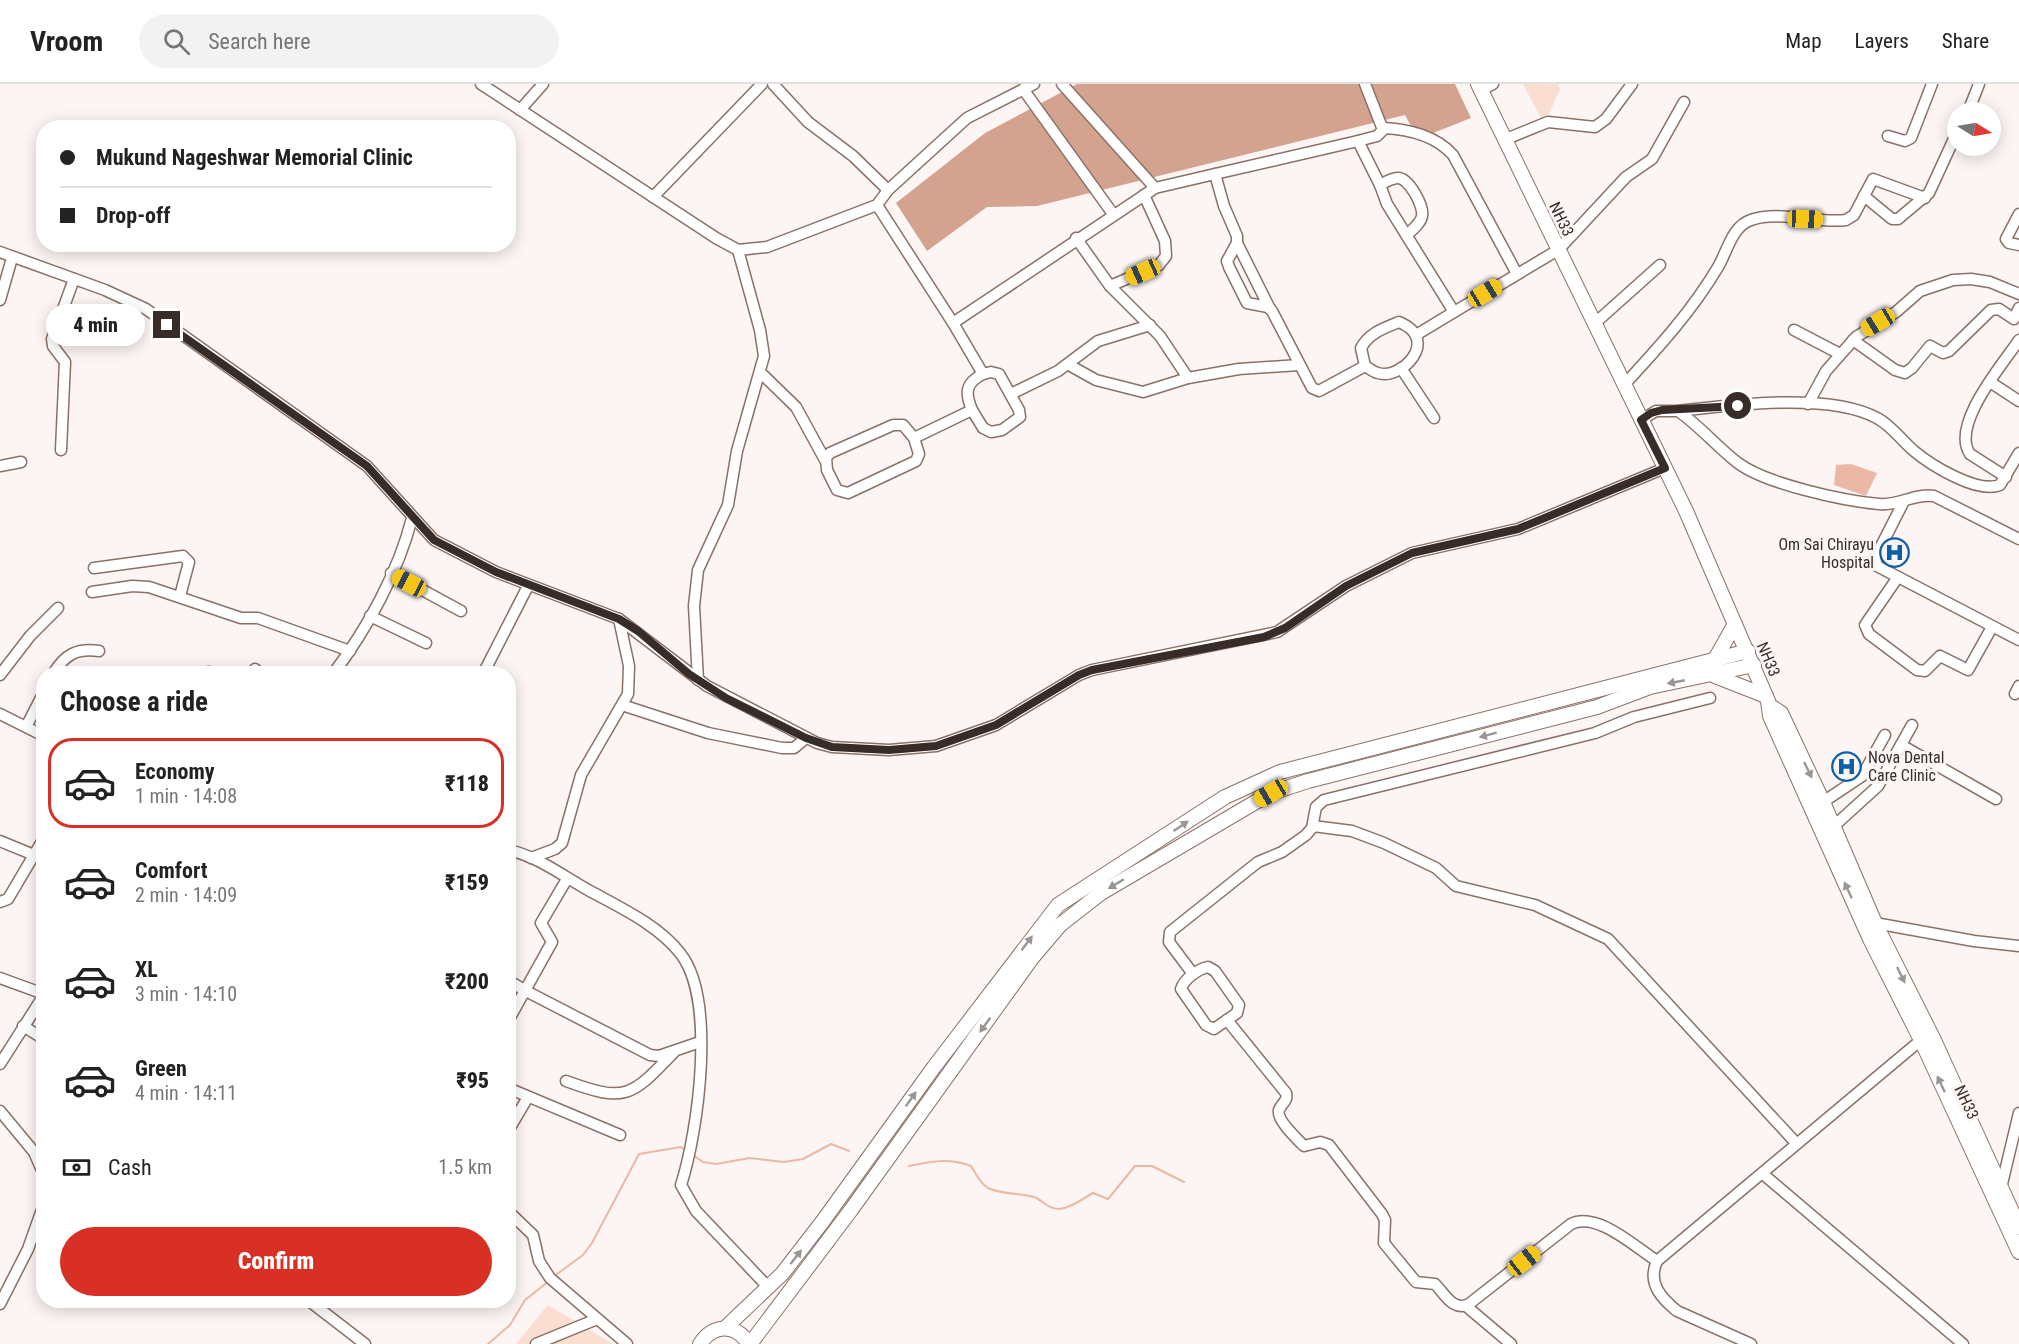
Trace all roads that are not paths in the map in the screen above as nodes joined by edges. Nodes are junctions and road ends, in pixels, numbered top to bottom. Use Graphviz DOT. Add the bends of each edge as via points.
graph roads {
  1 [pos="481,84"];
  2 [pos="543,84"];
  3 [pos="762,84"];
  4 [pos="773,84"];
  5 [pos="1034,84"];
  6 [pos="1062,84"];
  7 [pos="1365,84"];
  8 [pos="1632,84"];
  9 [pos="1932,84"];
  10 [pos="1979,84"];
  11 [pos="1484,86"];
  12 [pos="1023,89"];
  13 [pos="1684,102"];
  14 [pos="1972,102"];
  15 [pos="520,110"];
  16 [pos="1383,128"];
  17 [pos="1888,136"];
  18 [pos="1506,139"];
  19 [pos="1358,141"];
  20 [pos="1947,155"];
  21 [pos="1215,174"];
  22 [pos="1380,185"];
  23 [pos="1155,188"];
  24 [pos="888,190"];
  25 [pos="1144,195"];
  26 [pos="1864,196"];
  27 [pos="653,197"];
  28 [pos="1925,198"];
  29 [pos="877,205"];
  30 [pos="1113,214"];
  31 [pos="2019,214"];
  32 [pos="1408,234"];
  33 [pos="1076,238"];
  34 [pos="1237,243"];
  35 [pos="2019,245"];
  36 [pos="738,250"];
  37 [pos="1558,250"];
  38 [pos="0,253"];
  39 [pos="12,258"];
  40 [pos="1660,265"];
  41 [pos="1517,274"];
  42 [pos="74,279"];
  43 [pos="1110,286"];
  44 [pos="2019,294"];
  45 [pos="0,300"];
  46 [pos="2019,308"];
  47 [pos="1270,309"];
  48 [pos="1454,312"];
  49 [pos="2017,320"];
  50 [pos="953,323"];
  51 [pos="1594,324"];
  52 [pos="1150,325"];
  53 [pos="1794,330"];
  54 [pos="1416,335"];
  55 [pos="1852,340"];
  56 [pos="2019,340"];
  57 [pos="1840,354"];
  58 [pos="1069,364"];
  59 [pos="1299,365"];
  60 [pos="1365,366"];
  61 [pos="1401,368"];
  62 [pos="761,373"];
  63 [pos="983,374"];
  64 [pos="1188,378"];
  65 [pos="1990,382"];
  66 [pos="1624,385"];
  67 [pos="1011,394"];
  68 [pos="2019,401"];
  69 [pos="1808,404"];
  70 [pos="972,410"];
  71 [pos="1678,411"];
  72 [pos="1434,418"];
  73 [pos="1641,420"];
  74 [pos="915,438"];
  75 [pos="61,450"];
  76 [pos="2019,453"];
  77 [pos="825,460"];
  78 [pos="21,462"];
  79 [pos="0,466"];
  80 [pos="1665,468"];
  81 [pos="2006,477"];
  82 [pos="1904,501"];
  83 [pos="412,518"];
  84 [pos="425,532"];
  85 [pos="407,538"];
  86 [pos="2019,539"];
  87 [pos="94,568"];
  88 [pos="391,573"];
  89 [pos="1898,577"];
  90 [pos="528,586"];
  91 [pos="92,592"];
  92 [pos="180,596"];
  93 [pos="58,608"];
  94 [pos="461,611"];
  95 [pos="370,616"];
  96 [pos="619,619"];
  97 [pos="1735,624"];
  98 [pos="1992,627"];
  99 [pos="2019,640"];
  100 [pos="426,644"];
  101 [pos="99,651"];
  102 [pos="350,651"];
  103 [pos="1748,651"];
  104 [pos="1714,661"];
  105 [pos="1754,665"];
  106 [pos="58,666"];
  107 [pos="339,666"];
  108 [pos="487,666"];
  109 [pos="0,675"];
  110 [pos="1714,675"];
  111 [pos="698,680"];
  112 [pos="1710,698"];
  113 [pos="1768,700"];
  114 [pos="622,705"];
  115 [pos="36,708"];
  116 [pos="0,714"];
  117 [pos="1912,724"];
  118 [pos="27,725"];
  119 [pos="36,731"];
  120 [pos="1885,735"];
  121 [pos="806,738"];
  122 [pos="1901,745"];
  123 [pos="1996,799"];
  124 [pos="1824,802"];
  125 [pos="1313,826"];
  126 [pos="1834,826"];
  127 [pos="0,841"];
  128 [pos="36,852"];
  129 [pos="516,853"];
  130 [pos="34,855"];
  131 [pos="531,858"];
  132 [pos="567,879"];
  133 [pos="0,902"];
  134 [pos="1875,923"];
  135 [pos="2019,946"];
  136 [pos="1193,974"];
  137 [pos="0,978"];
  138 [pos="516,985"];
  139 [pos="524,990"];
  140 [pos="36,991"];
  141 [pos="36,1006"];
  142 [pos="516,1006"];
  143 [pos="1227,1020"];
  144 [pos="23,1026"];
  145 [pos="36,1034"];
  146 [pos="1921,1040"];
  147 [pos="700,1042"];
  148 [pos="677,1050"];
  149 [pos="0,1064"];
  150 [pos="566,1081"];
  151 [pos="516,1092"];
  152 [pos="528,1097"];
  153 [pos="0,1111"];
  154 [pos="2019,1113"];
  155 [pos="516,1117"];
  156 [pos="620,1135"];
  157 [pos="1796,1143"];
  158 [pos="36,1157"];
  159 [pos="1763,1174"];
  160 [pos="2001,1188"];
  161 [pos="516,1219"];
  162 [pos="36,1226"];
  163 [pos="2019,1227"];
  164 [pos="2019,1252"];
  165 [pos="1657,1262"];
  166 [pos="15,1274"];
  167 [pos="0,1284"];
  168 [pos="768,1287"];
  169 [pos="0,1304"];
  170 [pos="1466,1306"];
  171 [pos="318,1308"];
  172 [pos="597,1319"];
  173 [pos="725,1328"];
  174 [pos="365,1344"];
  175 [pos="536,1344"];
  176 [pos="627,1344"];
  177 [pos="700,1344"];
  178 [pos="749,1344"];
  179 [pos="1511,1344"];
  180 [pos="1751,1344"];
  181 [pos="1963,1344"];
  1 -- 15 [label="street"];
  2 -- 15 [label="street"];
  3 -- 27 [label="street"];
  4 -- 24 [label="street" via="808,122 853,156"];
  5 -- 12 [label="street"];
  6 -- 23 [label="street"];
  7 -- 16 [label="street"];
  8 -- 18 [label="street" via="1600,125 1589,128 1548,122"];
  9 -- 17 [label="street" via="1911,138 1905,141"];
  10 -- 14 [label="street"];
  11 -- 18 [label="main road, NH33"];
  12 -- 24 [label="street" via="967,118"];
  12 -- 30 [label="street"];
  13 -- 37 [label="street" via="1652,159 1626,177"];
  15 -- 27 [label="street"];
  16 -- 19 [label="street" via="1380,134"];
  16 -- 41 [label="street" via="1413,131 1453,155"];
  18 -- 37 [label="main road, NH33"];
  19 -- 21 [label="street"];
  19 -- 22 [label="street"];
  20 -- 28 [label="street"];
  21 -- 23 [label="street"];
  21 -- 34 [label="street"];
  22 -- 32 [label="street" via="1392,214"];
  22 -- 32 [label="street" via="1401,178 1416,196 1422,217"];
  23 -- 25 [label="street"];
  24 -- 29 [label="street"];
  25 -- 30 [label="street"];
  25 -- 43 [label="street" via="1165,241 1166,256 1159,265"];
  26 -- 28 [label="street" via="1873,179"];
  26 -- 28 [label="street" via="1895,220"];
  26 -- 66 [label="street" via="1854,215 1846,220 1760,218 1741,226 1689,311"];
  27 -- 36 [label="street"];
  29 -- 36 [label="street" via="767,247"];
  29 -- 50 [label="street"];
  30 -- 33 [label="street"];
  31 -- 35 [label="street" via="2006,239"];
  32 -- 48 [label="street"];
  33 -- 43 [label="street"];
  33 -- 50 [label="street"];
  34 -- 47 [label="street"];
  34 -- 47 [label="street" via="1228,264 1245,301"];
  36 -- 62 [label="street" via="762,340"];
  37 -- 41 [label="street"];
  37 -- 51 [label="main road, NH33"];
  38 -- 39 [label="street"];
  39 -- 42 [label="street"];
  39 -- 45 [label="street"];
  40 -- 51 [label="street"];
  41 -- 48 [label="street"];
  42 -- 75 [label="street" via="52,339 65,362"];
  42 -- 83 [label="street" via="146,309 347,452 384,483"];
  43 -- 52 [label="street"];
  44 -- 55 [label="street" via="1982,280 1943,283 1913,295 1896,312"];
  46 -- 49 [label="street"];
  47 -- 59 [label="street"];
  48 -- 54 [label="street"];
  49 -- 55 [label="street" via="1999,309 1991,310 1949,351 1943,353 1930,346 1905,373"];
  50 -- 63 [label="street"];
  51 -- 66 [label="main road, NH33"];
  52 -- 58 [label="street" via="1098,341"];
  52 -- 64 [label="street"];
  53 -- 57 [label="street"];
  54 -- 60 [label="street" via="1399,322 1381,329 1361,348"];
  54 -- 61 [label="street" via="1418,349"];
  55 -- 57 [label="street"];
  56 -- 65 [label="street"];
  57 -- 69 [label="street"];
  58 -- 64 [label="street" via="1096,380 1137,392"];
  58 -- 67 [label="street"];
  59 -- 60 [label="street" via="1312,388 1319,391"];
  59 -- 64 [label="street" via="1239,369"];
  60 -- 61 [label="street" via="1386,374"];
  61 -- 72 [label="street"];
  62 -- 77 [label="street" via="796,407"];
  62 -- 111 [label="street" via="737,451 728,505 698,570 694,606"];
  63 -- 67 [label="street" via="997,373"];
  63 -- 70 [label="street" via="967,388"];
  65 -- 68 [label="street"];
  65 -- 81 [label="street" via="1970,415 1967,450"];
  66 -- 73 [label="main road, NH33"];
  67 -- 70 [label="street" via="1020,417 1002,430 985,430"];
  69 -- 71 [label="street"];
  69 -- 81 [label="street" via="1854,410 1877,418 1915,452 1975,485 1994,488"];
  70 -- 74 [label="street"];
  71 -- 73 [label="street" via="1656,411"];
  71 -- 82 [label="street" via="1738,463 1765,476 1861,502 1889,505"];
  73 -- 80 [label="main road, NH33"];
  74 -- 77 [label="street" via="903,426 892,425 835,450"];
  74 -- 77 [label="street" via="919,454 916,461 848,493 837,490"];
  76 -- 81 [label="street"];
  78 -- 79 [label="street"];
  80 -- 97 [label="main road, NH33"];
  80 -- 121 [label="street" via="1518,529 1412,553 1346,586 1276,633 1092,670 996,725 936,746 913,750 855,749 832,747"];
  82 -- 86 [label="street" via="1919,495 1934,496"];
  82 -- 89 [label="street" via="1875,558 1877,566"];
  83 -- 84 [label="street"];
  83 -- 85 [label="street"];
  84 -- 85 [label="street"];
  84 -- 90 [label="street"];
  85 -- 88 [label="street"];
  87 -- 92 [label="street" via="183,556 189,562"];
  88 -- 94 [label="street"];
  88 -- 95 [label="street"];
  89 -- 98 [label="street"];
  89 -- 98 [label="street" via="1865,625 1869,634 1917,670 1925,671 1940,656 1968,670"];
  90 -- 96 [label="street"];
  90 -- 108 [label="street"];
  91 -- 92 [label="street" via="142,586"];
  92 -- 102 [label="street" via="241,618 258,618"];
  93 -- 109 [label="street"];
  95 -- 100 [label="street"];
  95 -- 102 [label="street"];
  96 -- 111 [label="street"];
  96 -- 114 [label="street" via="630,676"];
  97 -- 103 [label="main road, NH33"];
  97 -- 104 [label="main road"];
  98 -- 99 [label="street"];
  101 -- 106 [label="street" via="76,651"];
  102 -- 107 [label="street"];
  103 -- 104 [label="main road"];
  103 -- 105 [label="main road, NH33"];
  168 -- 104 [label="main road, one-way" via="824,1221 1036,930 1067,900 1225,797 1280,772"];
  105 -- 110 [label="main road"];
  105 -- 113 [label="main road, NH33"];
  110 -- 113 [label="main road"];
  110 -- 178 [label="main road, one-way" via="1650,687 1597,706 1271,793 1101,893 1060,926 1032,958"];
  111 -- 121 [label="street"];
  112 -- 125 [label="street" via="1634,717 1584,736 1329,799 1316,807"];
  113 -- 124 [label="main road, one-way" via="1781,713"];
  146 -- 113 [label="main road, NH33, one-way" via="1837,867 1770,716"];
  114 -- 121 [label="street" via="708,732 782,748 794,748"];
  114 -- 131 [label="street" via="581,775 562,843"];
  115 -- 118 [label="street"];
  116 -- 118 [label="street"];
  117 -- 122 [label="street"];
  118 -- 119 [label="street"];
  120 -- 124 [label="street" via="1862,776"];
  122 -- 123 [label="street"];
  122 -- 126 [label="street" via="1878,786"];
  124 -- 126 [label="main road"];
  125 -- 136 [label="street" via="1306,836 1258,862 1170,932 1169,942"];
  125 -- 157 [label="street" via="1352,831 1384,843 1436,868 1456,886 1535,905 1608,939"];
  126 -- 134 [label="main road"];
  127 -- 130 [label="street"];
  128 -- 130 [label="street"];
  129 -- 131 [label="street"];
  130 -- 133 [label="street" via="8,899"];
  131 -- 132 [label="street"];
  132 -- 139 [label="street" via="542,919 542,927 552,942"];
  132 -- 147 [label="street" via="655,929 681,953 694,984"];
  134 -- 135 [label="street"];
  134 -- 160 [label="main road, one-way"];
  136 -- 143 [label="street" via="1210,967 1237,999 1238,1010"];
  136 -- 143 [label="street" via="1182,984 1183,995 1209,1028"];
  137 -- 140 [label="street"];
  138 -- 139 [label="street"];
  139 -- 142 [label="street"];
  139 -- 148 [label="street" via="650,1055"];
  141 -- 144 [label="street"];
  143 -- 170 [label="street" via="1286,1092 1280,1117 1304,1146 1320,1142 1329,1145 1382,1214 1384,1243 1414,1281 1436,1284 1454,1305"];
  144 -- 145 [label="street"];
  144 -- 149 [label="street"];
  146 -- 157 [label="street"];
  164 -- 146 [label="main road, NH33, one-way"];
  147 -- 148 [label="street"];
  147 -- 168 [label="street" via="698,1108 681,1185 696,1211"];
  148 -- 150 [label="street" via="646,1081 623,1094 603,1094"];
  151 -- 152 [label="street"];
  152 -- 155 [label="street"];
  152 -- 156 [label="street"];
  153 -- 158 [label="street"];
  154 -- 160 [label="street"];
  157 -- 159 [label="street"];
  159 -- 165 [label="street"];
  159 -- 181 [label="street"];
  160 -- 163 [label="main road"];
  161 -- 172 [label="street" via="532,1235 539,1261 553,1280"];
  162 -- 166 [label="street"];
  165 -- 170 [label="street" via="1599,1223 1583,1219 1571,1224"];
  165 -- 180 [label="street" via="1653,1280 1668,1304"];
  166 -- 167 [label="street"];
  166 -- 169 [label="street"];
  168 -- 173 [label="main road"];
  170 -- 179 [label="street"];
  171 -- 174 [label="street"];
  172 -- 175 [label="street"];
  172 -- 176 [label="street"];
  173 -- 177 [label="main road" via="706,1335"];
  173 -- 178 [label="main road" via="735,1330"];
}
